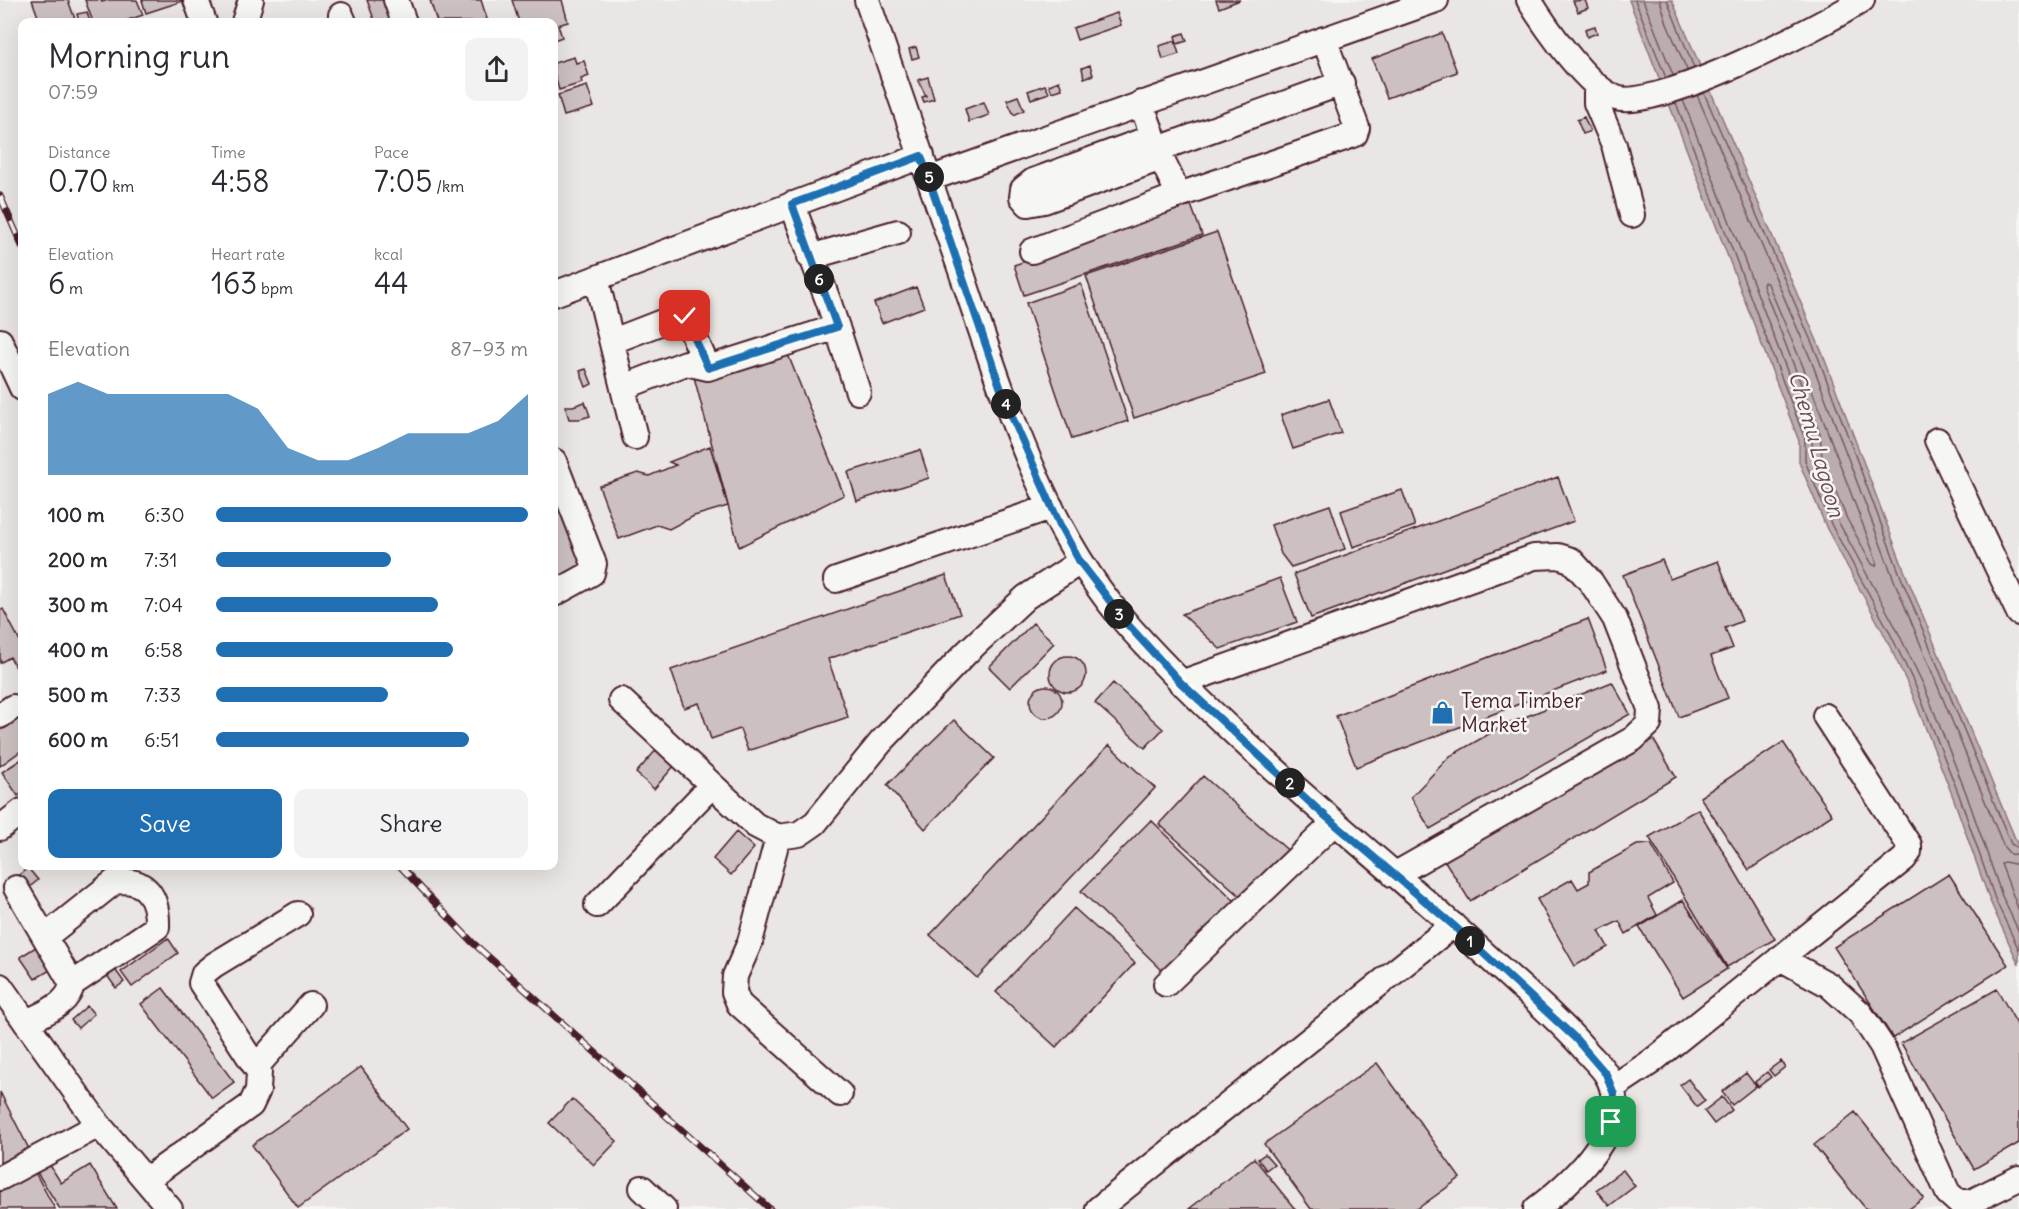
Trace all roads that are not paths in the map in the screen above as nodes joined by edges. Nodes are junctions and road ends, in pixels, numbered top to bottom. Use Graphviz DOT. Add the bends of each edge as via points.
graph roads {
  1 [pos="196,0"];
  2 [pos="251,0"];
  3 [pos="396,0"];
  4 [pos="867,0"];
  5 [pos="1436,0"];
  6 [pos="1529,0"];
  7 [pos="1862,0"];
  8 [pos="203,18"];
  9 [pos="245,18"];
  10 [pos="403,18"];
  11 [pos="1324,39"];
  12 [pos="1342,83"];
  13 [pos="1596,86"];
  14 [pos="1141,103"];
  15 [pos="1157,148"];
  16 [pos="921,156"];
  17 [pos="930,179"];
  18 [pos="1179,195"];
  19 [pos="792,204"];
  20 [pos="1632,215"];
  21 [pos="898,232"];
  22 [pos="1032,251"];
  23 [pos="810,257"];
  24 [pos="597,278"];
  25 [pos="558,293"];
  26 [pos="837,327"];
  27 [pos="0,341"];
  28 [pos="613,341"];
  29 [pos="708,368"];
  30 [pos="18,379"];
  31 [pos="624,387"];
  32 [pos="858,392"];
  33 [pos="635,437"];
  34 [pos="1937,440"];
  35 [pos="558,471"];
  36 [pos="1051,507"];
  37 [pos="1080,562"];
  38 [pos="836,579"];
  39 [pos="558,592"];
  40 [pos="2019,613"];
  41 [pos="1181,683"];
  42 [pos="621,700"];
  43 [pos="1825,716"];
  44 [pos="712,785"];
  45 [pos="18,814"];
  46 [pos="1334,823"];
  47 [pos="0,828"];
  48 [pos="778,837"];
  49 [pos="1394,875"];
  50 [pos="16,888"];
  51 [pos="597,905"];
  52 [pos="298,914"];
  53 [pos="1453,925"];
  54 [pos="45,937"];
  55 [pos="1780,958"];
  56 [pos="72,984"];
  57 [pos="1166,984"];
  58 [pos="0,987"];
  59 [pos="311,1005"];
  60 [pos="26,1023"];
  61 [pos="256,1067"];
  62 [pos="1612,1088"];
  63 [pos="840,1094"];
  64 [pos="99,1125"];
  65 [pos="0,1178"];
  66 [pos="147,1179"];
  67 [pos="2019,1179"];
  68 [pos="642,1188"];
  69 [pos="170,1209"];
  70 [pos="664,1209"];
  71 [pos="1098,1209"];
  72 [pos="1536,1209"];
  1 -- 8 [label="street"];
  2 -- 9 [label="street"];
  3 -- 10 [label="street"];
  4 -- 16 [label="street"];
  5 -- 11 [label="street"];
  6 -- 13 [label="street" via="1545,26"];
  7 -- 13 [label="street" via="1792,39 1658,95 1624,100"];
  11 -- 12 [label="street"];
  11 -- 14 [label="street"];
  12 -- 15 [label="street"];
  12 -- 18 [label="street" via="1357,128 1355,134"];
  13 -- 20 [label="street" via="1596,103 1614,145"];
  14 -- 15 [label="street"];
  14 -- 17 [label="street"];
  15 -- 18 [label="street"];
  16 -- 17 [label="street"];
  16 -- 19 [label="street"];
  17 -- 36 [label="street" via="1005,401"];
  18 -- 22 [label="street"];
  19 -- 23 [label="street"];
  19 -- 24 [label="street"];
  21 -- 23 [label="street"];
  23 -- 26 [label="street"];
  24 -- 25 [label="street"];
  24 -- 28 [label="street"];
  26 -- 29 [label="street"];
  26 -- 32 [label="street"];
  27 -- 30 [label="street"];
  28 -- 29 [label="street" via="685,316"];
  28 -- 31 [label="street"];
  29 -- 31 [label="street" via="686,363"];
  31 -- 33 [label="street"];
  34 -- 40 [label="street"];
  35 -- 39 [label="street" via="594,564 592,573"];
  36 -- 37 [label="street"];
  36 -- 38 [label="street"];
  37 -- 41 [label="street" via="1129,626"];
  37 -- 48 [label="street" via="1026,597 966,653 881,742 815,823 799,834"];
  41 -- 46 [label="street"];
  41 -- 49 [label="street" via="1534,557 1571,560 1615,619 1650,710 1649,724 1633,739"];
  42 -- 44 [label="street"];
  43 -- 55 [label="street" via="1910,845 1909,852"];
  44 -- 48 [label="street" via="755,825"];
  44 -- 51 [label="street"];
  45 -- 47 [label="street"];
  46 -- 49 [label="street"];
  46 -- 57 [label="street"];
  48 -- 63 [label="street" via="750,942 735,976 734,992 739,1004"];
  49 -- 53 [label="street"];
  50 -- 54 [label="street"];
  52 -- 61 [label="street" via="214,965 204,973 201,983"];
  53 -- 62 [label="street" via="1575,1038 1606,1074"];
  53 -- 71 [label="street"];
  54 -- 56 [label="street"];
  54 -- 56 [label="street" via="114,882 126,880 140,885 154,897 157,927"];
  55 -- 62 [label="street" via="1651,1062"];
  55 -- 67 [label="street" via="1829,985 1860,1013 1882,1046 1948,1193 1959,1202 1971,1202"];
  56 -- 60 [label="street" via="65,1001"];
  58 -- 60 [label="street"];
  59 -- 61 [label="street"];
  60 -- 64 [label="street"];
  61 -- 66 [label="street" via="258,1090 251,1105"];
  62 -- 72 [label="street" via="1611,1122 1599,1148 1560,1191"];
  64 -- 65 [label="street"];
  64 -- 66 [label="street"];
  66 -- 69 [label="street"];
  68 -- 70 [label="street"];
}
